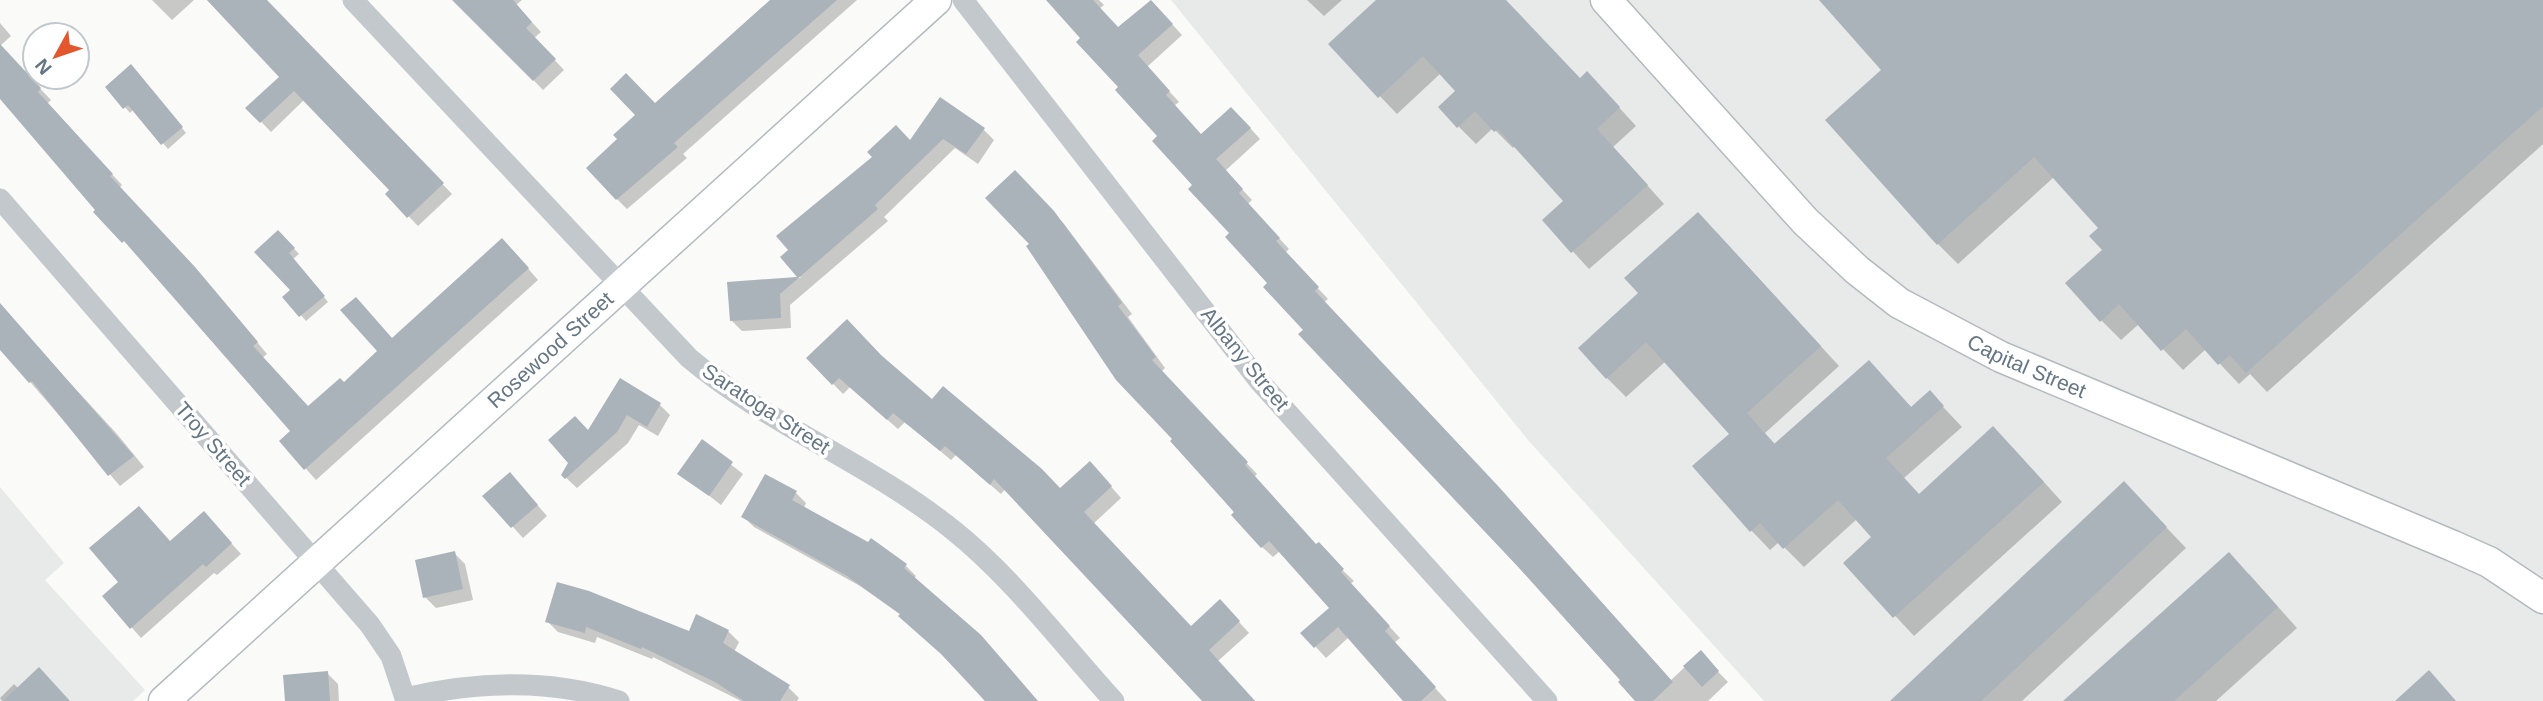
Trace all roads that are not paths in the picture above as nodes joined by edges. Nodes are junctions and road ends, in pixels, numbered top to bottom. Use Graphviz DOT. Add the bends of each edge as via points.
graph roads {
  1 [pos="353,0"];
  2 [pos="936,0"];
  3 [pos="963,0"];
  4 [pos="1606,0"];
  5 [pos="0,199"];
  6 [pos="621,283"];
  7 [pos="315,562"];
  8 [pos="2543,598"];
  9 [pos="406,700"];
  10 [pos="164,701"];
  11 [pos="619,701"];
  12 [pos="1114,701"];
  13 [pos="1547,701"];
  1 -- 6 [label="street, Saratoga Street"];
  2 -- 6 [label="street, Rosewood Street"];
  3 -- 13 [label="street, Albany Street" via="1260,382"];
  4 -- 8 [label="street, Capital Street" via="1805,221 1899,303 2001,357 2489,562"];
  5 -- 7 [label="street, Troy Street"];
  6 -- 7 [label="street, Rosewood Street"];
  6 -- 12 [label="street, Saratoga Street" via="715,380 911,499 955,531"];
  7 -- 9 [label="street, Troy Street" via="391,656"];
  7 -- 10 [label="street, Rosewood Street"];
  9 -- 11 [label="street" via="480,684 531,684"];
}
